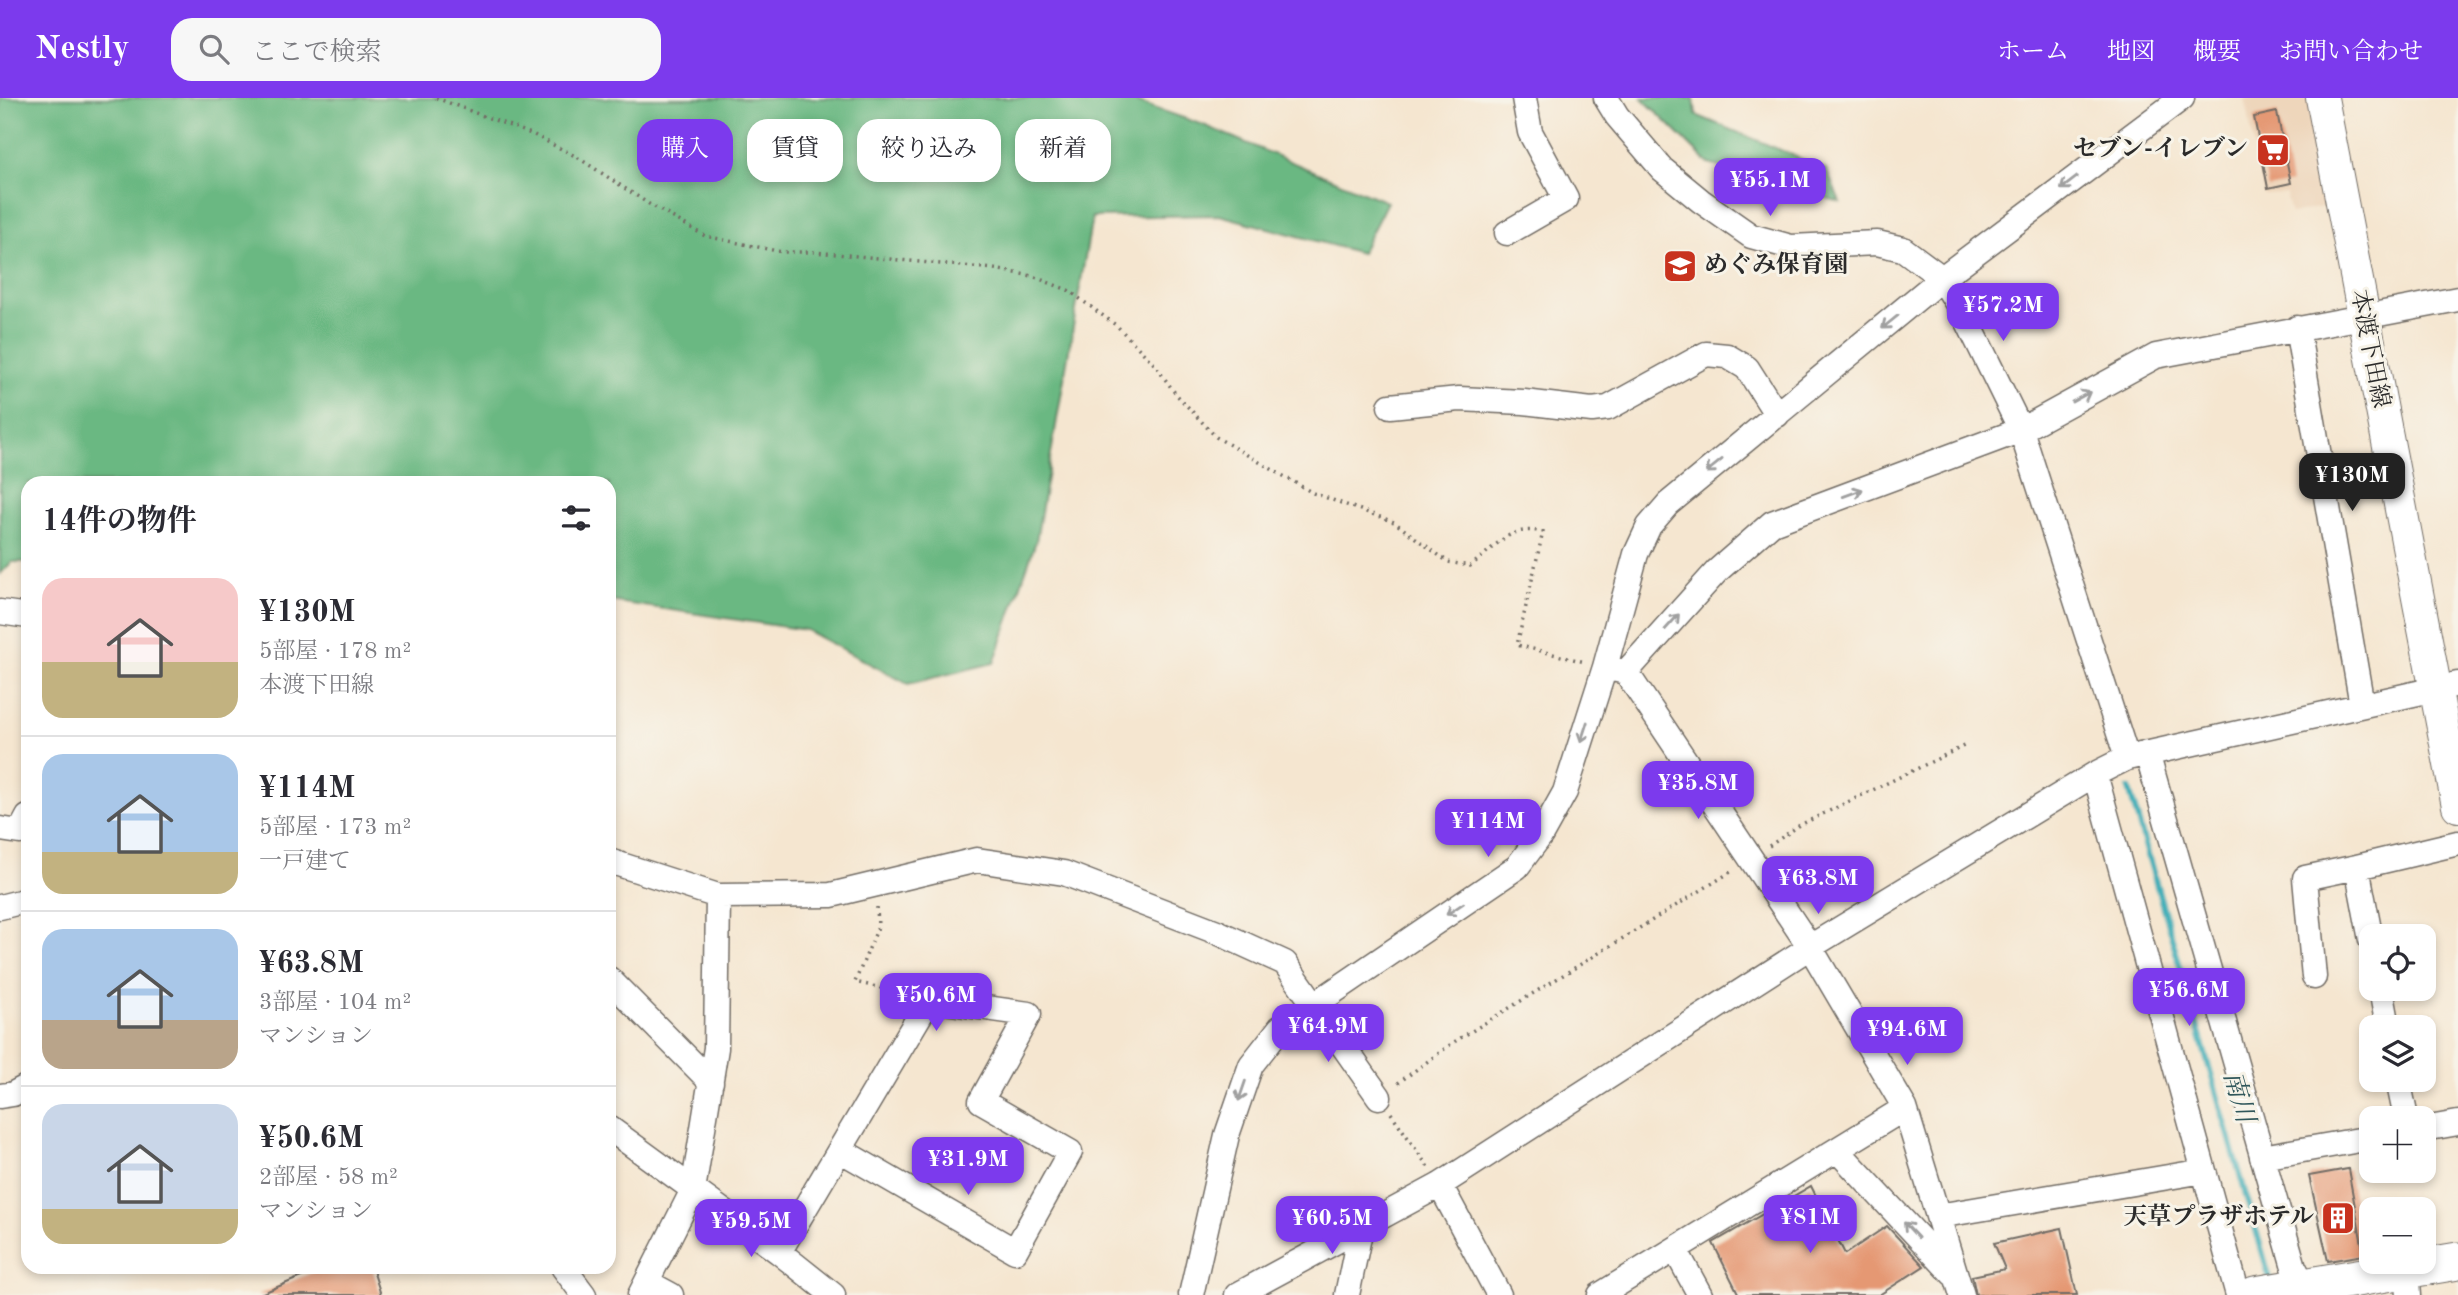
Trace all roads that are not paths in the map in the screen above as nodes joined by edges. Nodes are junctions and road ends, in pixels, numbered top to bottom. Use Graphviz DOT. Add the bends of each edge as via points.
graph roads {
  1 [pos="1524,98"];
  2 [pos="1606,98"];
  3 [pos="2182,98"];
  4 [pos="2322,98"];
  5 [pos="1507,233"];
  6 [pos="1942,278"];
  7 [pos="2454,300"];
  8 [pos="2363,315"];
  9 [pos="2297,328"];
  10 [pos="1390,407"];
  11 [pos="1777,415"];
  12 [pos="2021,430"];
  13 [pos="0,612"];
  14 [pos="21,615"];
  15 [pos="1616,670"];
  16 [pos="2446,686"];
  17 [pos="2362,705"];
  18 [pos="2137,755"];
  19 [pos="2095,774"];
  20 [pos="2458,806"];
  21 [pos="0,829"];
  22 [pos="21,830"];
  23 [pos="2458,842"];
  24 [pos="616,862"];
  25 [pos="2357,867"];
  26 [pos="718,896"];
  27 [pos="21,902"];
  28 [pos="0,907"];
  29 [pos="2368,924"];
  30 [pos="1810,947"];
  31 [pos="2314,977"];
  32 [pos="616,986"];
  33 [pos="1315,1004"];
  34 [pos="711,1082"];
  35 [pos="21,1090"];
  36 [pos="0,1096"];
  37 [pos="1379,1097"];
  38 [pos="1905,1108"];
  39 [pos="2458,1123"];
  40 [pos="2436,1127"];
  41 [pos="616,1133"];
  42 [pos="2359,1140"];
  43 [pos="840,1150"];
  44 [pos="1837,1150"];
  45 [pos="2262,1157"];
  46 [pos="2204,1171"];
  47 [pos="1440,1185"];
  48 [pos="694,1190"];
  49 [pos="1938,1216"];
  50 [pos="1361,1227"];
  51 [pos="1675,1249"];
  52 [pos="779,1252"];
  53 [pos="2458,1261"];
  54 [pos="568,1274"];
  55 [pos="2408,1282"];
  56 [pos="1960,1287"];
  57 [pos="643,1289"];
  58 [pos="2302,1290"];
  59 [pos="584,1295"];
  60 [pos="671,1295"];
  61 [pos="833,1295"];
  62 [pos="1191,1295"];
  63 [pos="1237,1295"];
  64 [pos="1347,1295"];
  65 [pos="1499,1295"];
  66 [pos="1600,1295"];
  67 [pos="1700,1295"];
  68 [pos="2238,1295"];
  69 [pos="2255,1295"];
  1 -- 5 [label="street" via="1530,132 1566,199"];
  2 -- 6 [label="street" via="1662,169 1751,236 1791,247 1877,243 1903,249"];
  3 -- 6 [label="street, one-way"];
  4 -- 8 [label="main road, 本渡下田線"];
  6 -- 11 [label="street, one-way"];
  6 -- 12 [label="street"];
  7 -- 8 [label="street"];
  8 -- 9 [label="street"];
  8 -- 16 [label="main road, 本渡下田線"];
  12 -- 9 [label="street, one-way" via="2156,356"];
  9 -- 17 [label="street"];
  10 -- 11 [label="street" via="1460,399 1608,408 1706,354 1727,356 1747,368"];
  11 -- 15 [label="street, one-way" via="1668,504 1649,526 1636,554"];
  15 -- 12 [label="street, one-way" via="1772,523"];
  12 -- 18 [label="street"];
  13 -- 14 [label="street"];
  15 -- 30 [label="street"];
  15 -- 33 [label="street, one-way" via="1565,792 1517,867"];
  16 -- 17 [label="street"];
  16 -- 20 [label="main road, 本渡下田線"];
  17 -- 18 [label="street"];
  18 -- 19 [label="street"];
  18 -- 45 [label="street"];
  19 -- 30 [label="street"];
  19 -- 46 [label="street"];
  21 -- 22 [label="street"];
  23 -- 25 [label="street"];
  24 -- 26 [label="street"];
  25 -- 29 [label="street"];
  25 -- 31 [label="street" via="2305,878"];
  26 -- 33 [label="street" via="831,895 977,860 1064,873 1284,963"];
  26 -- 34 [label="street" via="716,1048"];
  27 -- 28 [label="street"];
  30 -- 38 [label="street"];
  30 -- 47 [label="street"];
  32 -- 34 [label="street"];
  33 -- 37 [label="street"];
  33 -- 62 [label="street, one-way" via="1280,1028 1251,1065 1227,1135"];
  34 -- 48 [label="street"];
  35 -- 36 [label="street"];
  38 -- 44 [label="street"];
  38 -- 49 [label="street"];
  39 -- 40 [label="street"];
  41 -- 48 [label="street"];
  42 -- 45 [label="street"];
  43 -- 43 [label="street" via="929,1000 1029,1013 981,1101 1070,1152 1015,1251"];
  43 -- 52 [label="street"];
  44 -- 51 [label="street"];
  56 -- 44 [label="street, one-way"];
  45 -- 58 [label="street"];
  46 -- 49 [label="street"];
  46 -- 68 [label="street"];
  47 -- 50 [label="street"];
  47 -- 65 [label="street"];
  48 -- 52 [label="street"];
  48 -- 57 [label="street"];
  49 -- 56 [label="street"];
  50 -- 63 [label="street"];
  50 -- 64 [label="street"];
  51 -- 66 [label="street"];
  51 -- 67 [label="street"];
  52 -- 61 [label="street"];
  53 -- 55 [label="highway"];
  54 -- 59 [label="street"];
  55 -- 58 [label="highway"];
  57 -- 60 [label="street"];
  58 -- 69 [label="highway"];
}
